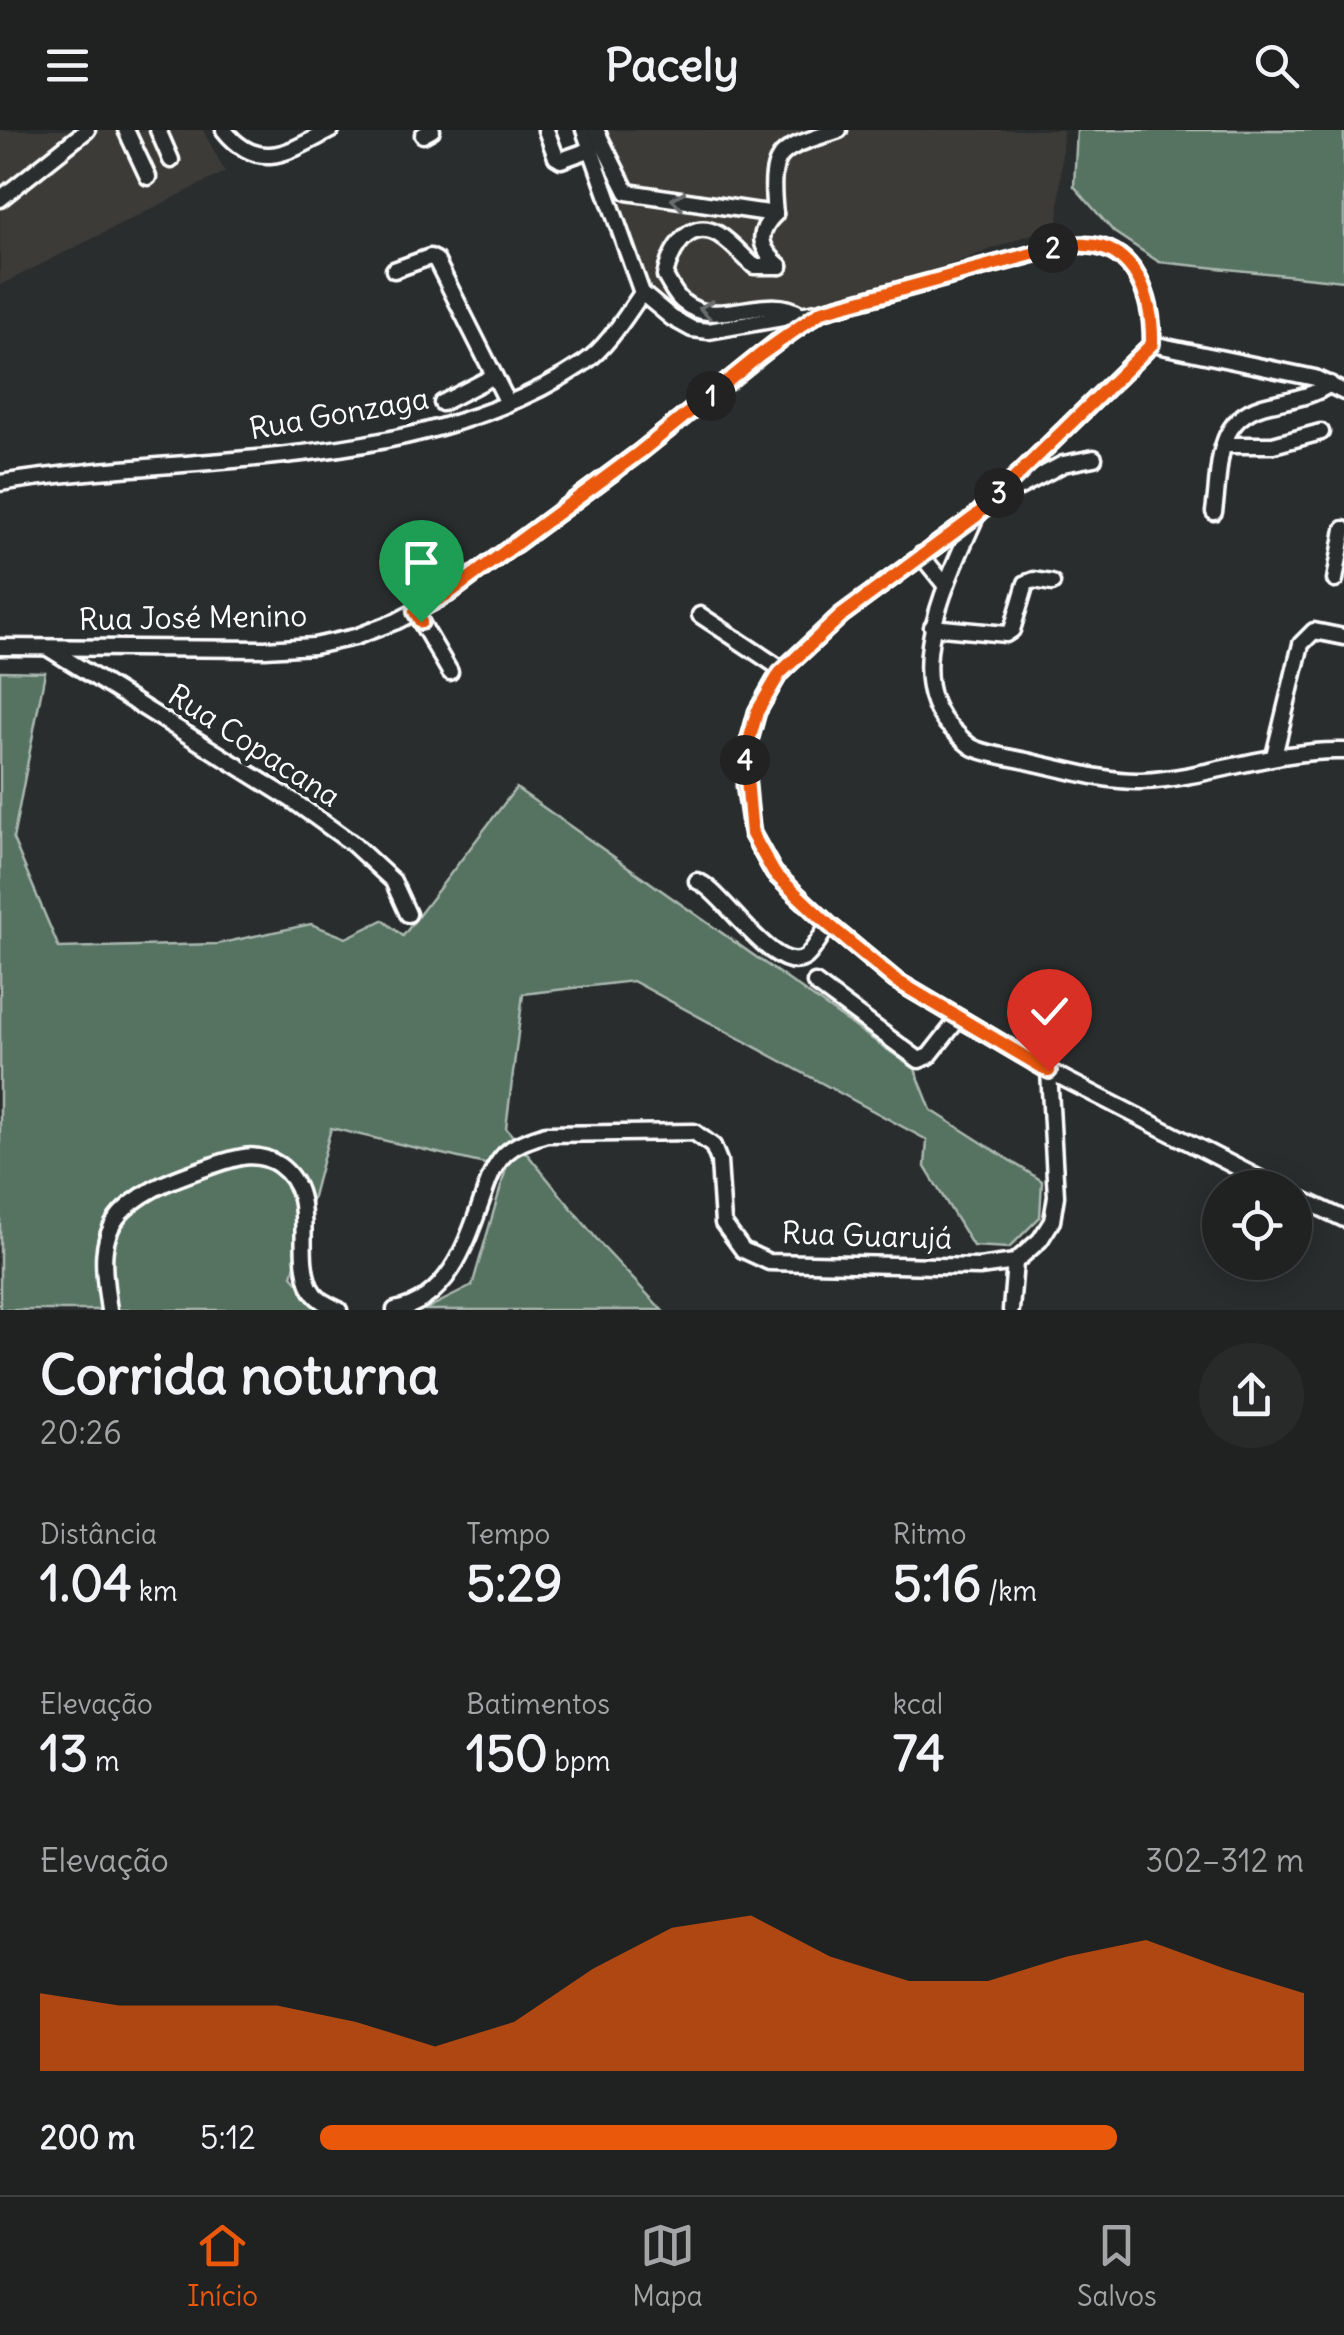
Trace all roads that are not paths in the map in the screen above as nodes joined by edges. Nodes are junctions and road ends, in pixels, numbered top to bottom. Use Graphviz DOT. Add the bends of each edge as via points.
graph roads {
  1 [pos="87,130"];
  2 [pos="126,130"];
  3 [pos="158,130"];
  4 [pos="224,130"];
  5 [pos="331,130"];
  6 [pos="546,130"];
  7 [pos="584,130"];
  8 [pos="596,130"];
  9 [pos="839,130"];
  10 [pos="590,150"];
  11 [pos="170,160"];
  12 [pos="148,177"];
  13 [pos="0,199"];
  14 [pos="775,214"];
  15 [pos="394,270"];
  16 [pos="642,293"];
  17 [pos="822,311"];
  18 [pos="801,314"];
  19 [pos="1152,344"];
  20 [pos="494,376"];
  21 [pos="1337,388"];
  22 [pos="442,403"];
  23 [pos="508,403"];
  24 [pos="1321,432"];
  25 [pos="1224,445"];
  26 [pos="273,454"];
  27 [pos="1094,458"];
  28 [pos="178,465"];
  29 [pos="276,472"];
  30 [pos="0,483"];
  31 [pos="178,483"];
  32 [pos="991,501"];
  33 [pos="1214,512"];
  34 [pos="976,516"];
  35 [pos="1344,529"];
  36 [pos="921,555"];
  37 [pos="1335,580"];
  38 [pos="1052,583"];
  39 [pos="946,586"];
  40 [pos="415,612"];
  41 [pos="700,615"];
  42 [pos="932,627"];
  43 [pos="1344,637"];
  44 [pos="0,647"];
  45 [pos="47,648"];
  46 [pos="783,670"];
  47 [pos="450,672"];
  48 [pos="1344,751"];
  49 [pos="1274,756"];
  50 [pos="697,881"];
  51 [pos="408,914"];
  52 [pos="829,925"];
  53 [pos="816,984"];
  54 [pos="959,1018"];
  55 [pos="1049,1071"];
  56 [pos="1243,1170"];
  57 [pos="1312,1204"];
  58 [pos="1344,1219"];
  59 [pos="1015,1262"];
  60 [pos="109,1310"];
  61 [pos="339,1310"];
  62 [pos="396,1310"];
  63 [pos="1011,1310"];
  1 -- 13 [label="street"];
  2 -- 12 [label="street"];
  3 -- 11 [label="street"];
  4 -- 5 [label="street" via="249,154 261,156 288,152"];
  6 -- 10 [label="street" via="558,159"];
  7 -- 10 [label="street"];
  14 -- 8 [label="street, one-way" via="626,192"];
  9 -- 14 [label="street" via="794,145 776,160"];
  10 -- 16 [label="street"];
  18 -- 14 [label="street, one-way" via="778,306 697,310 665,276 677,243 702,231 720,235 754,266 780,266 762,245 764,225"];
  15 -- 20 [label="street" via="436,260"];
  16 -- 18 [label="street" via="692,329"];
  16 -- 23 [label="street, Rua Gonzaga" via="586,362"];
  17 -- 18 [label="street"];
  17 -- 19 [label="street" via="1089,244 1122,257 1140,278"];
  17 -- 40 [label="street, Rua José Menino" via="448,594"];
  19 -- 21 [label="street"];
  19 -- 32 [label="street"];
  20 -- 22 [label="street"];
  20 -- 23 [label="street"];
  21 -- 25 [label="street" via="1245,412 1230,426"];
  23 -- 26 [label="street, Rua Gonzaga" via="381,440"];
  24 -- 25 [label="street" via="1273,445"];
  25 -- 33 [label="street"];
  26 -- 28 [label="street, Rua Gonzaga"];
  26 -- 29 [label="street"];
  27 -- 32 [label="street" via="1063,464"];
  28 -- 30 [label="street, Rua Gonzaga"];
  28 -- 31 [label="street"];
  32 -- 34 [label="street"];
  34 -- 36 [label="street"];
  34 -- 39 [label="street"];
  35 -- 37 [label="street"];
  36 -- 39 [label="street"];
  36 -- 46 [label="street"];
  38 -- 42 [label="street" via="1026,584 1006,634"];
  39 -- 42 [label="street"];
  40 -- 45 [label="street, Rua José Menino" via="355,638 314,646"];
  40 -- 47 [label="street"];
  41 -- 46 [label="street"];
  42 -- 49 [label="street" via="934,700 943,720 973,748 1138,781"];
  43 -- 49 [label="street" via="1314,631 1302,644"];
  44 -- 45 [label="street, Rua José Menino"];
  45 -- 51 [label="street, Rua Copacana" via="308,811 384,872"];
  46 -- 52 [label="street" via="757,712 745,756 752,834 774,873"];
  48 -- 49 [label="street"];
  50 -- 52 [label="street" via="784,959 802,960"];
  52 -- 54 [label="street" via="895,980"];
  53 -- 54 [label="street" via="919,1060"];
  54 -- 55 [label="street"];
  55 -- 56 [label="street"];
  55 -- 59 [label="street" via="1052,1221"];
  57 -- 58 [label="street"];
  59 -- 62 [label="street, Rua Guarujá" via="769,1262 743,1250 722,1224 719,1160 694,1132 546,1134 504,1155 450,1274 425,1298"];
  59 -- 63 [label="street"];
  60 -- 61 [label="street" via="105,1249 110,1225 124,1210 167,1182 255,1154 290,1174 299,1190 310,1288"];
}
